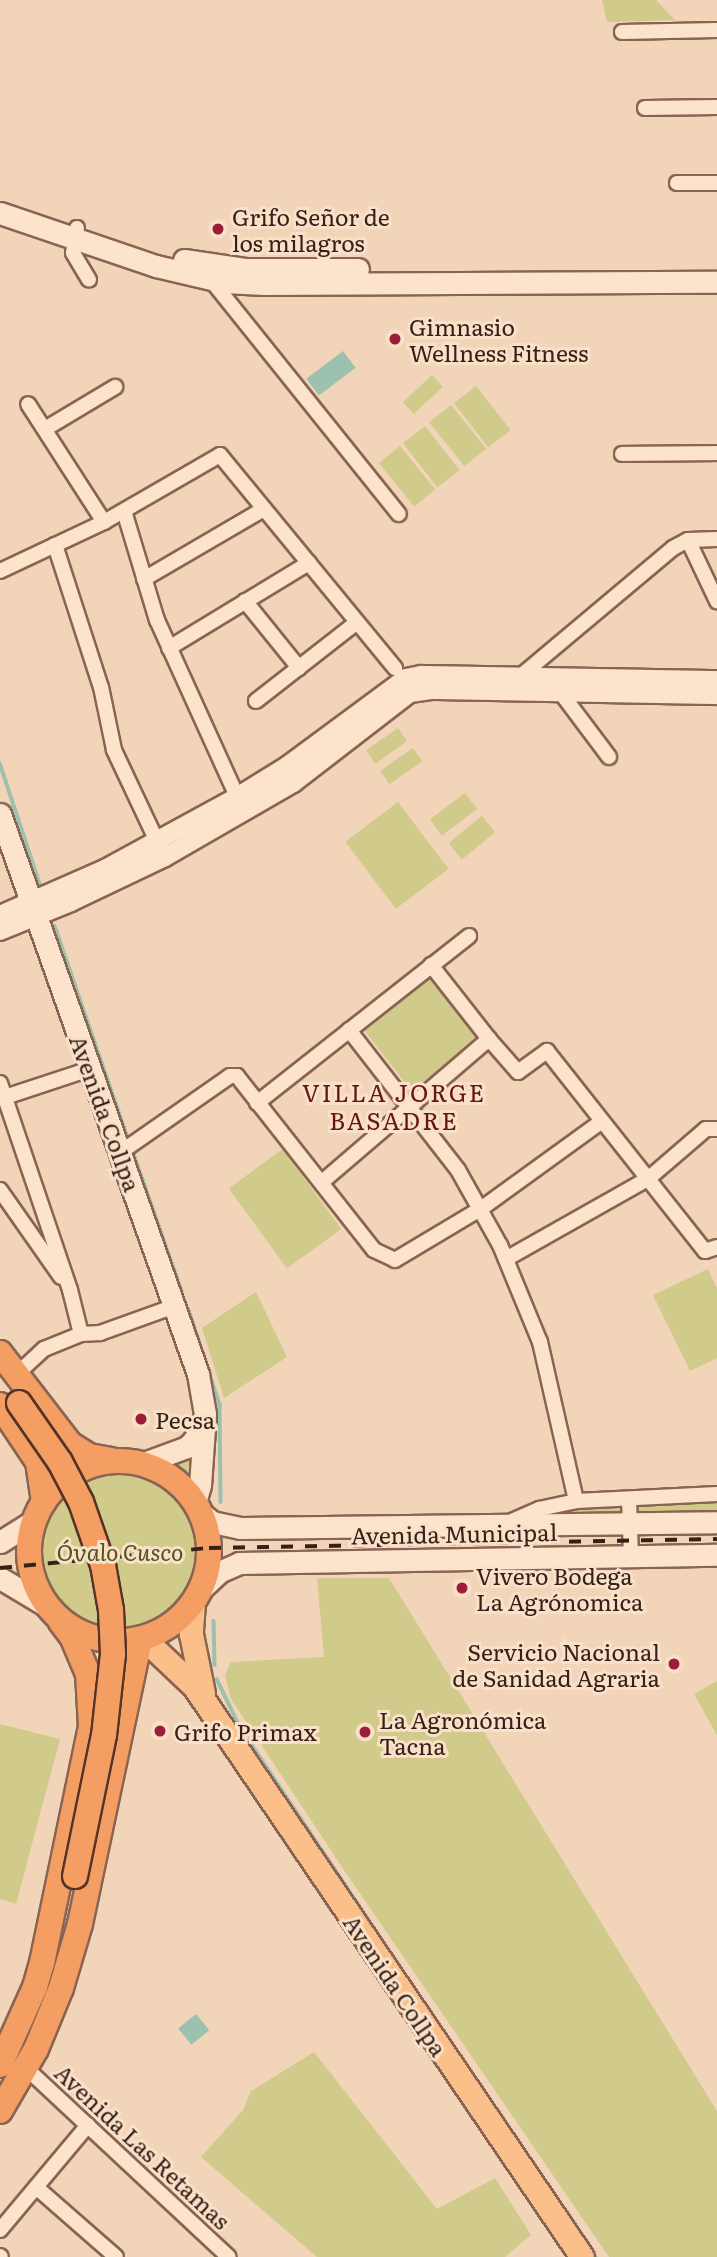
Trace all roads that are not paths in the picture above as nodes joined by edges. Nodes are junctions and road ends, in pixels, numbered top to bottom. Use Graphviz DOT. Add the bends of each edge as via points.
graph roads {
  1 [pos="717,30"];
  2 [pos="622,32"];
  3 [pos="717,107"];
  4 [pos="645,108"];
  5 [pos="677,183"];
  6 [pos="717,183"];
  7 [pos="0,202"];
  8 [pos="0,212"];
  9 [pos="76,234"];
  10 [pos="717,268"];
  11 [pos="209,272"];
  12 [pos="487,276"];
  13 [pos="89,280"];
  14 [pos="717,282"];
  15 [pos="115,387"];
  16 [pos="28,404"];
  17 [pos="45,429"];
  18 [pos="717,453"];
  19 [pos="622,454"];
  20 [pos="264,509"];
  21 [pos="124,511"];
  22 [pos="400,514"];
  23 [pos="104,522"];
  24 [pos="688,540"];
  25 [pos="717,540"];
  26 [pos="55,545"];
  27 [pos="309,563"];
  28 [pos="0,571"];
  29 [pos="144,579"];
  30 [pos="245,601"];
  31 [pos="717,601"];
  32 [pos="357,622"];
  33 [pos="169,648"];
  34 [pos="299,668"];
  35 [pos="394,668"];
  36 [pos="517,679"];
  37 [pos="717,680"];
  38 [pos="556,686"];
  39 [pos="717,695"];
  40 [pos="256,701"];
  41 [pos="609,757"];
  42 [pos="241,804"];
  43 [pos="0,814"];
  44 [pos="161,850"];
  45 [pos="32,910"];
  46 [pos="0,915"];
  47 [pos="0,931"];
  48 [pos="469,936"];
  49 [pos="431,965"];
  50 [pos="349,1030"];
  51 [pos="489,1039"];
  52 [pos="90,1069"];
  53 [pos="2,1090"];
  54 [pos="257,1103"];
  55 [pos="410,1104"];
  56 [pos="602,1121"];
  57 [pos="717,1129"];
  58 [pos="121,1152"];
  59 [pos="649,1178"];
  60 [pos="323,1182"];
  61 [pos="0,1191"];
  62 [pos="482,1208"];
  63 [pos="711,1249"];
  64 [pos="506,1259"];
  65 [pos="70,1290"];
  66 [pos="174,1306"];
  67 [pos="81,1334"];
  68 [pos="0,1353"];
  69 [pos="5,1376"];
  70 [pos="10,1404"];
  71 [pos="205,1414"];
  72 [pos="116,1461"];
  73 [pos="141,1464"];
  74 [pos="717,1493"];
  75 [pos="629,1499"];
  76 [pos="576,1501"];
  77 [pos="198,1508"];
  78 [pos="40,1511"];
  79 [pos="717,1522"];
  80 [pos="630,1523"];
  81 [pos="504,1525"];
  82 [pos="0,1542"];
  83 [pos="717,1555"];
  84 [pos="631,1556"];
  85 [pos="0,1578"];
  86 [pos="197,1595"];
  87 [pos="52,1611"];
  88 [pos="142,1639"];
  89 [pos="210,1712"];
  90 [pos="75,1875"];
  91 [pos="42,1963"];
  92 [pos="67,1967"];
  93 [pos="3,2049"];
  94 [pos="26,2067"];
  95 [pos="0,2111"];
  96 [pos="88,2125"];
  97 [pos="36,2187"];
  98 [pos="0,2230"];
  99 [pos="226,2256"];
  100 [pos="116,2257"];
  101 [pos="582,2257"];
  1 -- 2 [label="street"];
  3 -- 4 [label="street"];
  5 -- 6 [label="street"];
  7 -- 9 [label="main road"];
  8 -- 9 [label="main road"];
  9 -- 11 [label="main road" via="160,254"];
  9 -- 13 [label="street" via="73,253"];
  10 -- 12 [label="main road"];
  11 -- 12 [label="main road" via="246,269"];
  11 -- 22 [label="street"];
  12 -- 14 [label="main road"];
  15 -- 17 [label="street"];
  16 -- 17 [label="street"];
  17 -- 23 [label="street"];
  18 -- 19 [label="street"];
  20 -- 21 [label="street" via="220,456"];
  20 -- 27 [label="street"];
  20 -- 29 [label="street"];
  21 -- 23 [label="street"];
  21 -- 29 [label="street"];
  23 -- 26 [label="street"];
  24 -- 25 [label="street"];
  24 -- 31 [label="street"];
  24 -- 36 [label="street"];
  26 -- 28 [label="street"];
  26 -- 44 [label="street" via="101,687 114,750"];
  27 -- 30 [label="street"];
  27 -- 32 [label="street"];
  29 -- 33 [label="street"];
  30 -- 33 [label="street"];
  30 -- 34 [label="street"];
  32 -- 34 [label="street"];
  32 -- 35 [label="street"];
  33 -- 42 [label="street"];
  34 -- 40 [label="street"];
  36 -- 38 [label="street"];
  36 -- 42 [label="street" via="406,678"];
  37 -- 38 [label="street"];
  38 -- 39 [label="street"];
  38 -- 41 [label="street"];
  38 -- 42 [label="street" via="410,693 293,783"];
  42 -- 44 [label="street"];
  43 -- 45 [label="main road, Avenida Collpa"];
  44 -- 45 [label="street"];
  45 -- 46 [label="street"];
  45 -- 47 [label="street"];
  45 -- 52 [label="main road, Avenida Collpa"];
  48 -- 49 [label="street"];
  49 -- 50 [label="street"];
  49 -- 51 [label="street"];
  50 -- 54 [label="street"];
  50 -- 55 [label="street"];
  51 -- 55 [label="street"];
  51 -- 56 [label="street" via="518,1072 547,1051"];
  52 -- 53 [label="street"];
  52 -- 58 [label="main road, Avenida Collpa"];
  53 -- 65 [label="street"];
  54 -- 58 [label="street" via="240,1078 230,1076"];
  54 -- 60 [label="street"];
  55 -- 60 [label="street"];
  55 -- 62 [label="street"];
  56 -- 59 [label="street"];
  56 -- 62 [label="street"];
  57 -- 59 [label="street" via="706,1129"];
  58 -- 66 [label="main road, Avenida Collpa"];
  59 -- 63 [label="street"];
  59 -- 64 [label="street"];
  60 -- 62 [label="street" via="374,1250 395,1259"];
  61 -- 65 [label="street"];
  62 -- 64 [label="street"];
  64 -- 76 [label="street" via="540,1342"];
  65 -- 67 [label="street"];
  66 -- 67 [label="street" via="100,1334"];
  66 -- 71 [label="main road, Avenida Collpa" via="198,1374"];
  67 -- 69 [label="street" via="44,1349"];
  68 -- 69 [label="highway"];
  69 -- 70 [label="highway"];
  69 -- 72 [label="highway" via="70,1444 89,1455"];
  70 -- 78 [label="highway" via="38,1462"];
  70 -- 90 [label="highway, bridge" via="60,1462 81,1502 103,1565 111,1609 113,1654 106,1723"];
  71 -- 73 [label="main road" via="187,1447"];
  71 -- 77 [label="main road, Avenida Collpa"];
  72 -- 73 [label="highway"];
  72 -- 78 [label="highway" via="83,1469 55,1489"];
  73 -- 77 [label="highway" via="166,1474"];
  74 -- 75 [label="street, Avenida Municipal"];
  75 -- 76 [label="street, Avenida Municipal"];
  75 -- 80 [label="street"];
  76 -- 81 [label="street, Avenida Municipal" via="539,1509"];
  77 -- 81 [label="main road, Avenida Municipal" via="212,1522 240,1528"];
  77 -- 86 [label="highway" via="209,1548"];
  78 -- 82 [label="main road" via="17,1535"];
  78 -- 87 [label="highway" via="30,1541 30,1563"];
  79 -- 80 [label="main road, Avenida Municipal"];
  80 -- 81 [label="main road, Avenida Municipal"];
  80 -- 84 [label="street"];
  83 -- 84 [label="main road, Avenida Municipal"];
  84 -- 86 [label="main road, Avenida Municipal" via="239,1563 219,1572"];
  85 -- 87 [label="main road"];
  86 -- 88 [label="highway" via="177,1621"];
  86 -- 89 [label="main road" via="191,1634"];
  87 -- 88 [label="highway" via="94,1638"];
  87 -- 91 [label="highway" via="73,1639 88,1674 92,1717"];
  88 -- 89 [label="main road" via="186,1675"];
  88 -- 92 [label="highway"];
  89 -- 101 [label="main road, Avenida Collpa"];
  90 -- 91 [label="highway"];
  90 -- 92 [label="highway"];
  91 -- 93 [label="highway"];
  92 -- 94 [label="highway"];
  94 -- 95 [label="highway"];
  94 -- 96 [label="street, Avenida Las Retamas"];
  96 -- 97 [label="street"];
  96 -- 99 [label="street, Avenida Las Retamas"];
  97 -- 98 [label="street"];
  97 -- 100 [label="street"];
}
